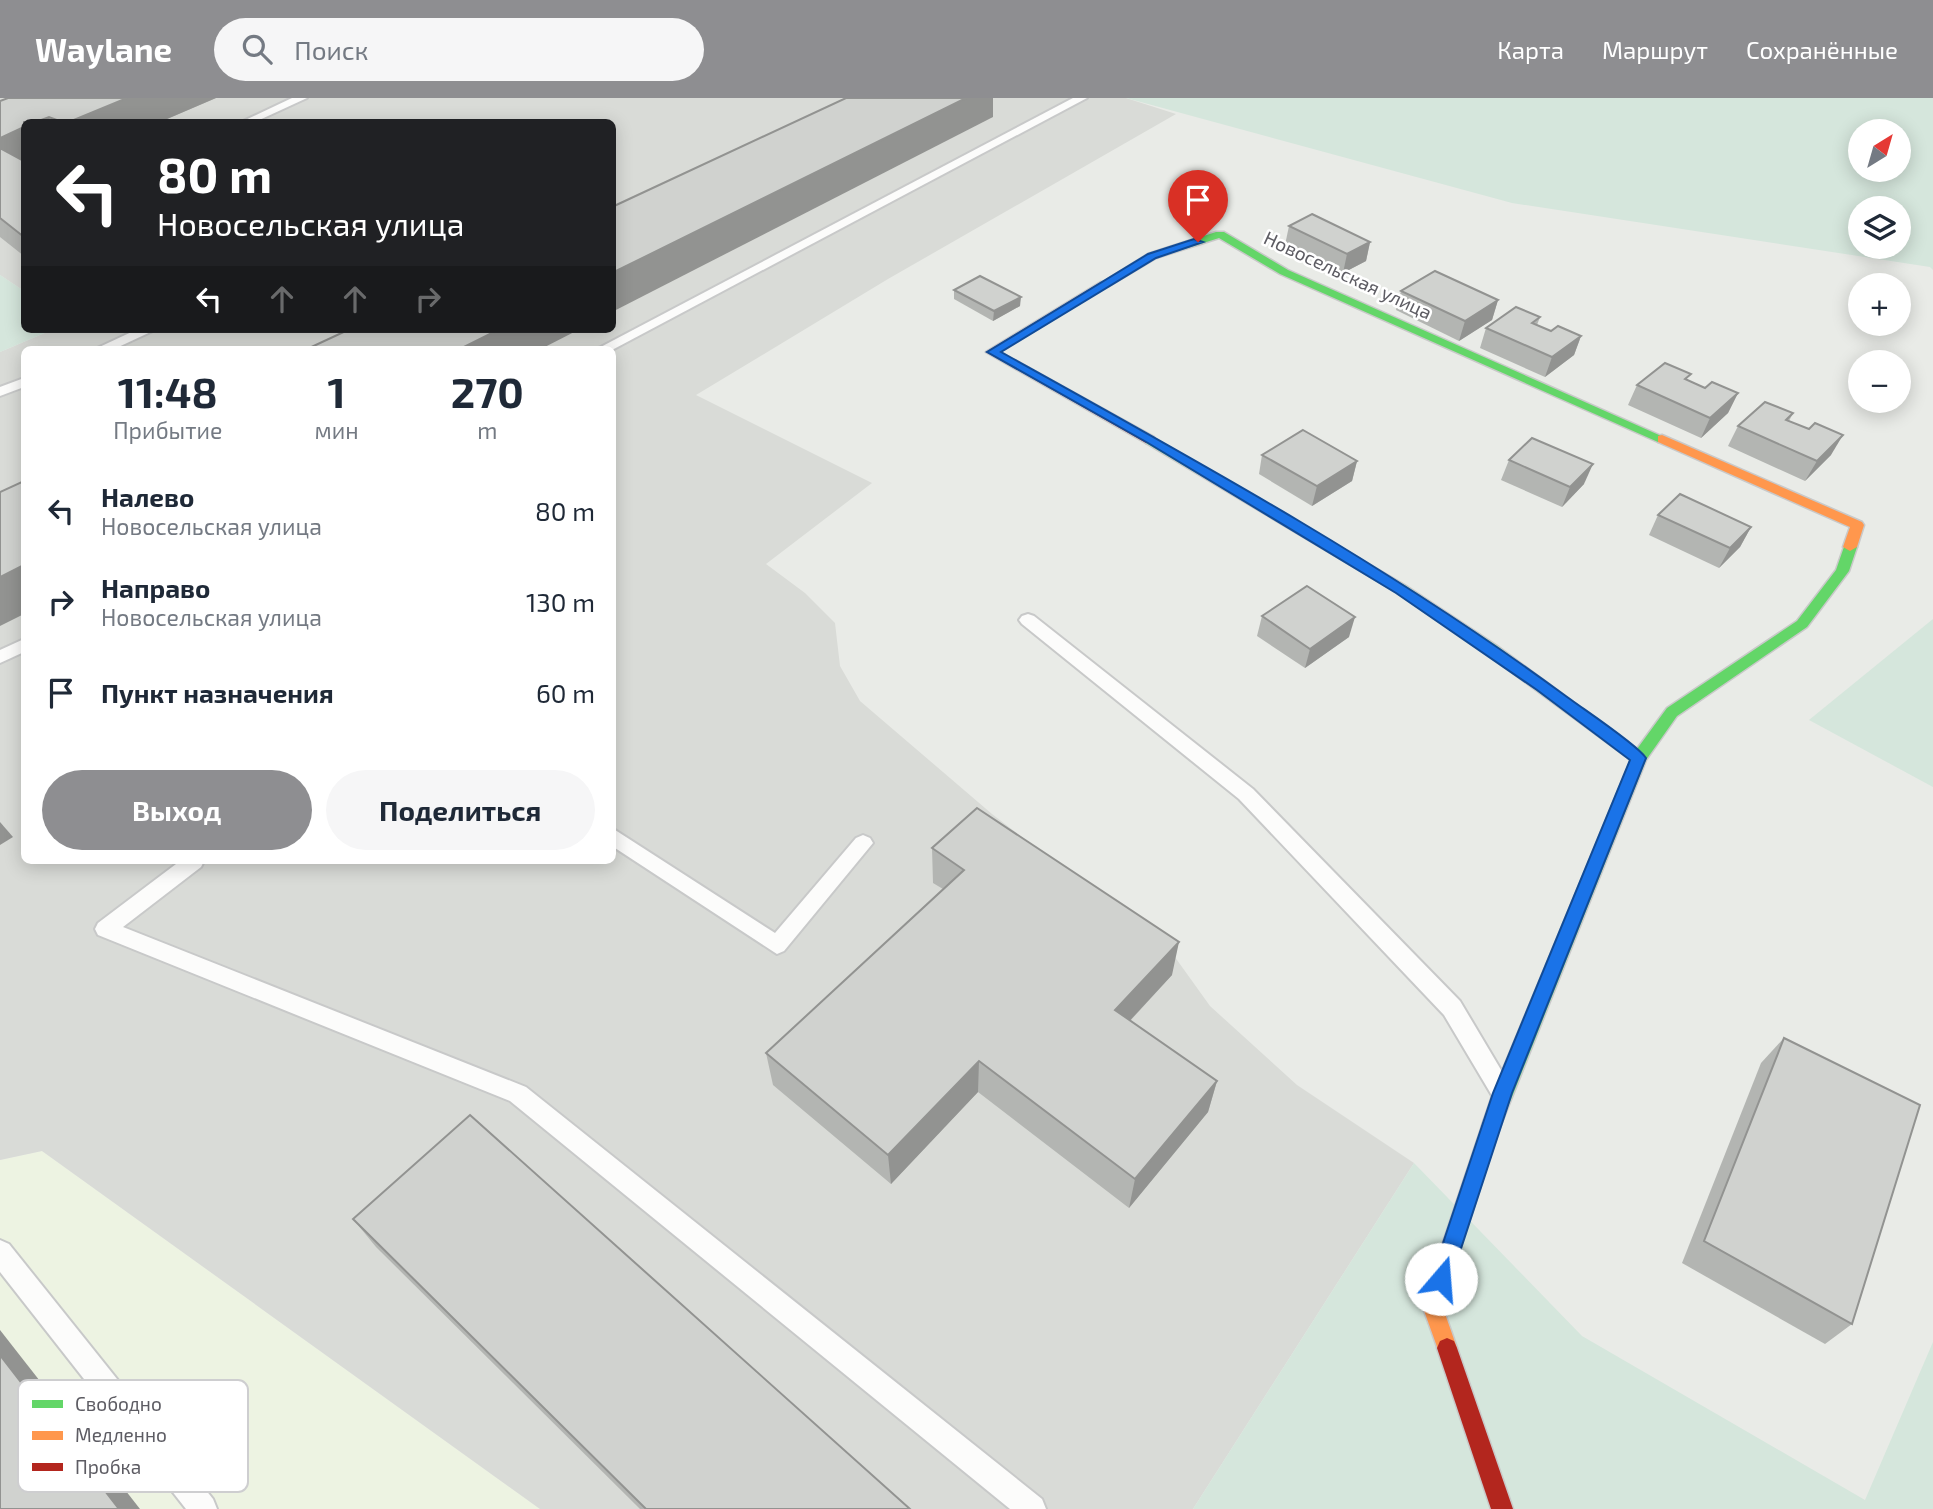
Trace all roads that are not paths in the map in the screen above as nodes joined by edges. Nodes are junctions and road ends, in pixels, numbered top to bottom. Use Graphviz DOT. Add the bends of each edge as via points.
graph roads {
  1 [pos="301,98"];
  2 [pos="1081,98"];
  3 [pos="254,119"];
  4 [pos="140,333"];
  5 [pos="110,346"];
  6 [pos="610,346"];
  7 [pos="21,383"];
  8 [pos="0,392"];
  9 [pos="1028,621"];
  10 [pos="21,646"];
  11 [pos="0,657"];
  12 [pos="1639,758"];
  13 [pos="616,839"];
  14 [pos="863,843"];
  15 [pos="190,864"];
  16 [pos="1502,1093"];
  17 [pos="0,1252"];
  18 [pos="101,1380"];
  19 [pos="190,1492"];
  20 [pos="203,1509"];
  21 [pos="1032,1509"];
  22 [pos="1502,1509"];
  1 -- 3 [label="lane"];
  2 -- 6 [label="lane"];
  4 -- 5 [label="lane"];
  7 -- 8 [label="lane"];
  9 -- 16 [label="lane" via="1246,794 1452,1008"];
  10 -- 11 [label="lane"];
  12 -- 12 [label="street, Новосельская улица" via="1672,712 1802,624 1842,571 1857,526 1284,272 1220,234 1152,256 992,352 1153,441 1401,590"];
  12 -- 16 [label="street"];
  13 -- 14 [label="lane" via="777,945"];
  15 -- 21 [label="lane" via="105,929 518,1094"];
  16 -- 22 [label="street" via="1432,1305"];
  17 -- 18 [label="lane"];
  19 -- 20 [label="lane"];
}
